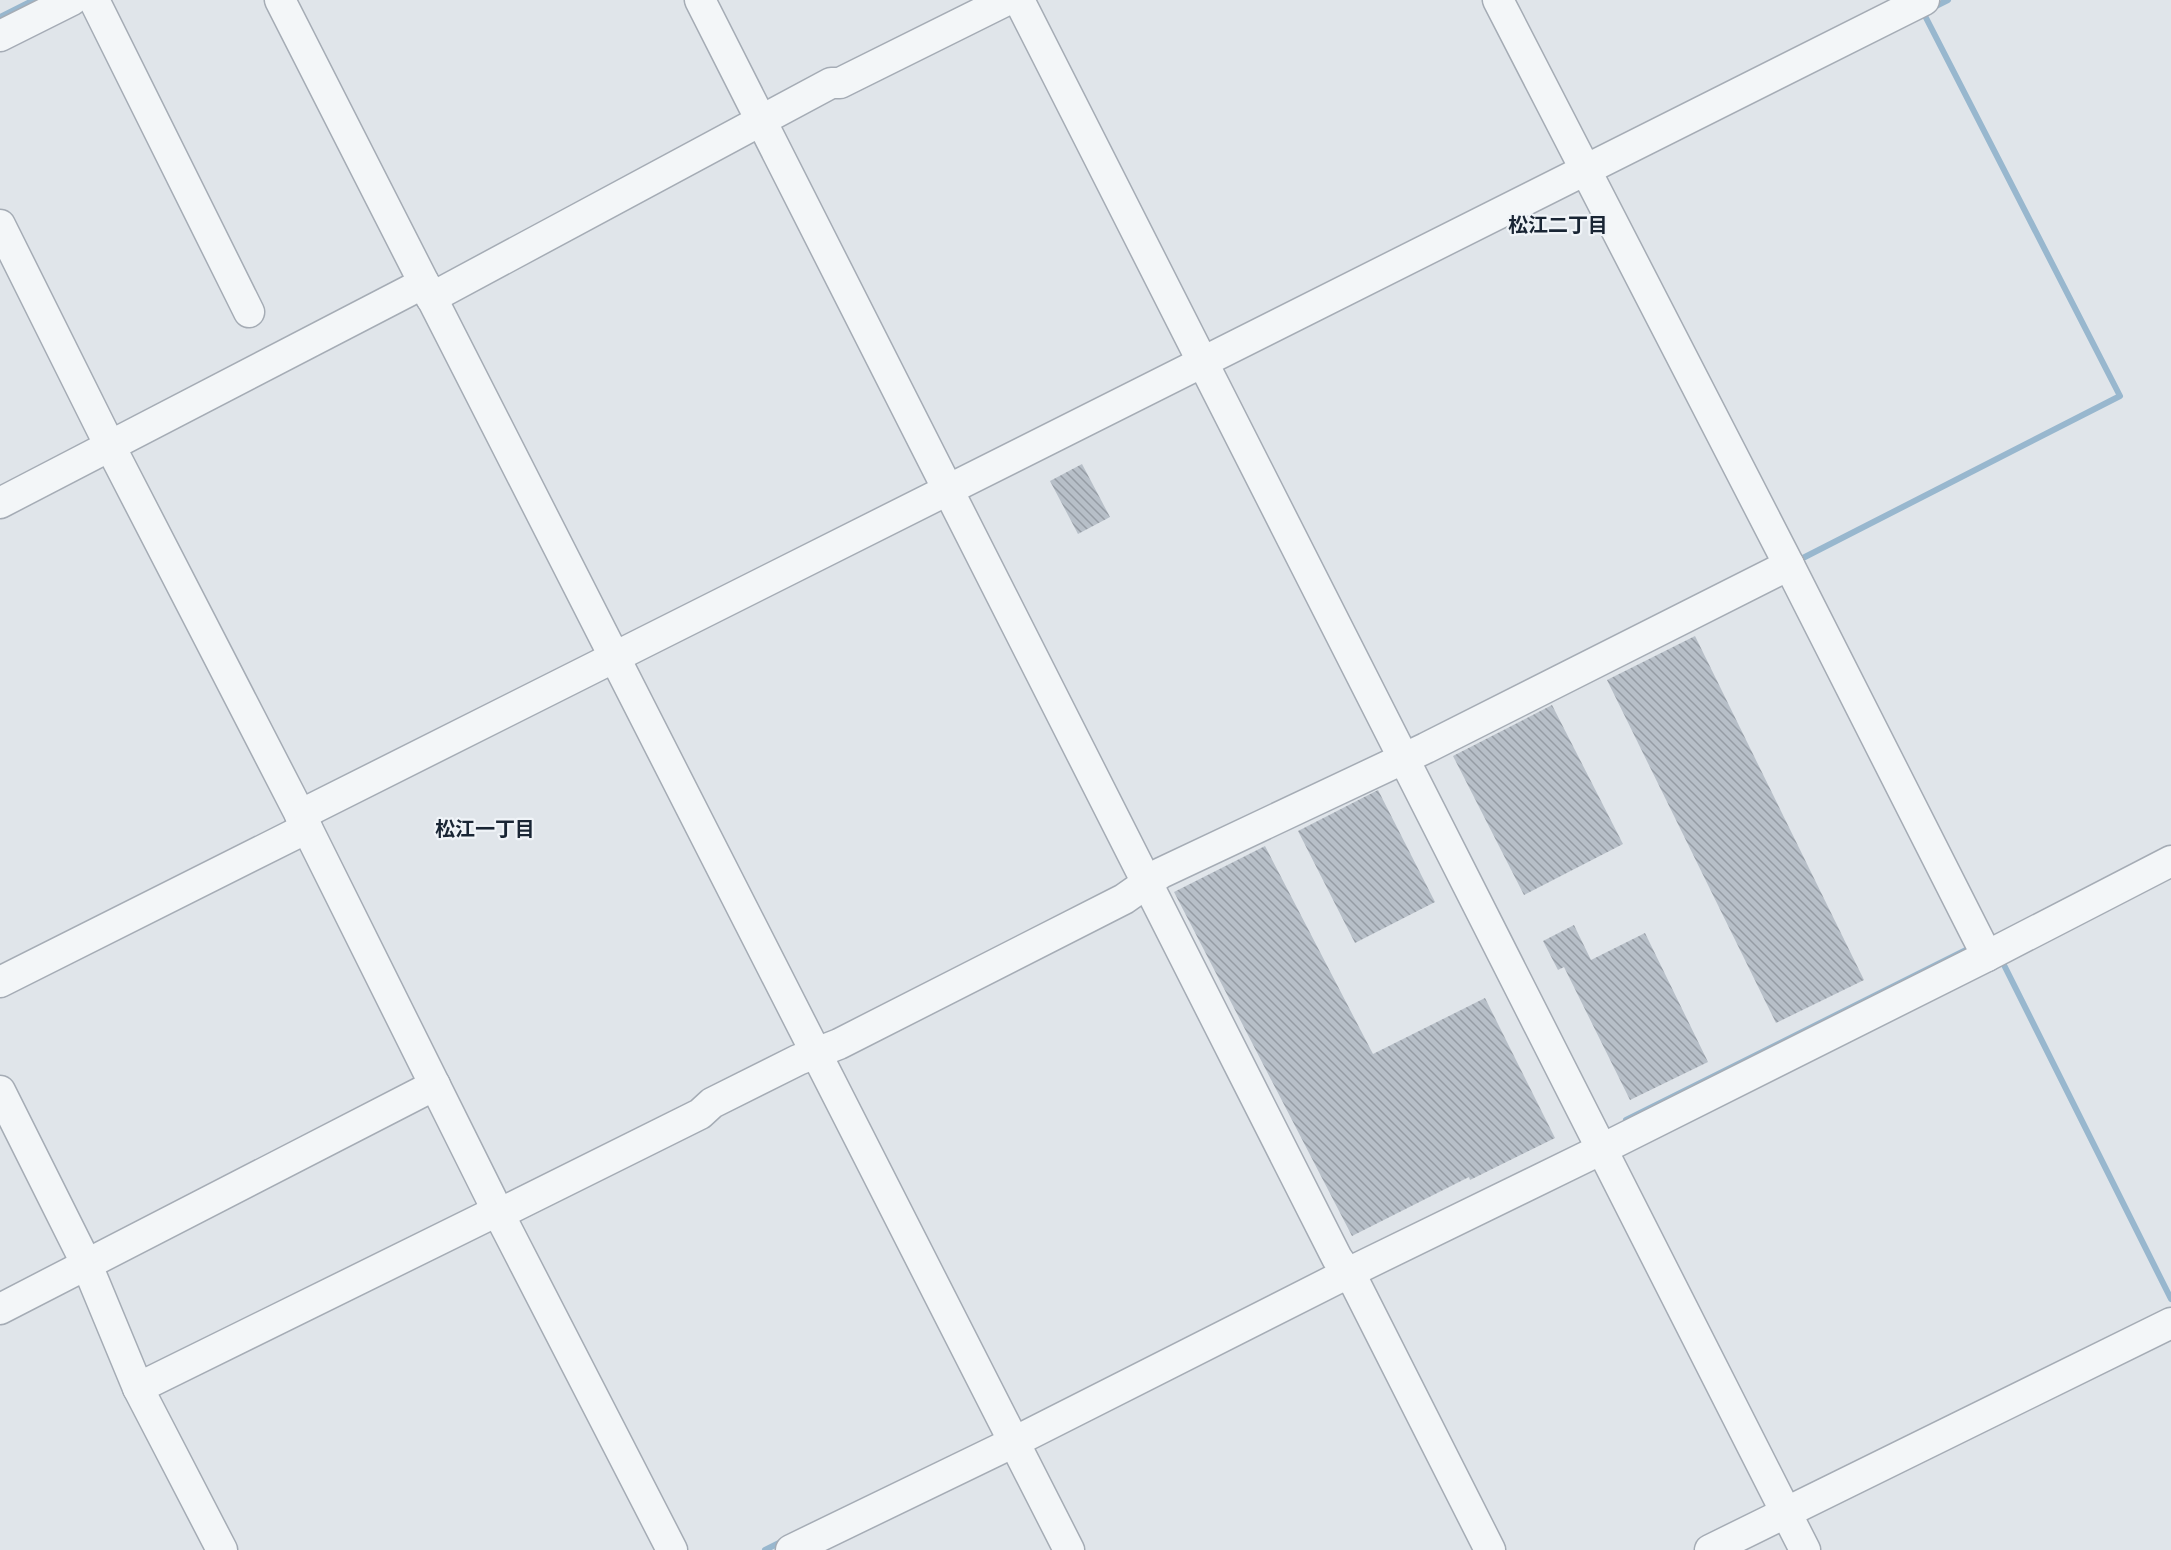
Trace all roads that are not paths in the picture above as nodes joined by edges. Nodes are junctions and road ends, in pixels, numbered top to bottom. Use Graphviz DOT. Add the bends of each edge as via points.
graph roads {
  1 [pos="72,0"];
  2 [pos="94,0"];
  3 [pos="280,0"];
  4 [pos="700,0"];
  5 [pos="1007,0"];
  6 [pos="1019,0"];
  7 [pos="1498,0"];
  8 [pos="1924,0"];
  9 [pos="0,36"];
  10 [pos="754,123"];
  11 [pos="1593,173"];
  12 [pos="0,225"];
  13 [pos="428,290"];
  14 [pos="249,312"];
  15 [pos="1202,361"];
  16 [pos="110,446"];
  17 [pos="946,497"];
  18 [pos="0,503"];
  19 [pos="1789,565"];
  20 [pos="613,657"];
  21 [pos="1404,758"];
  22 [pos="303,822"];
  23 [pos="2171,861"];
  24 [pos="1140,888"];
  25 [pos="1988,948"];
  26 [pos="0,982"];
  27 [pos="816,1054"];
  28 [pos="435,1085"];
  29 [pos="0,1091"];
  30 [pos="1602,1149"];
  31 [pos="498,1212"];
  32 [pos="87,1265"];
  33 [pos="1340,1271"];
  34 [pos="0,1309"];
  35 [pos="2171,1323"];
  36 [pos="138,1388"];
  37 [pos="1014,1442"];
  38 [pos="1786,1512"];
  39 [pos="222,1550"];
  40 [pos="672,1550"];
  41 [pos="791,1550"];
  42 [pos="1069,1550"];
  43 [pos="1490,1550"];
  44 [pos="1710,1550"];
  45 [pos="1805,1550"];
  1 -- 9 [label="street"];
  2 -- 14 [label="street"];
  3 -- 13 [label="street"];
  4 -- 10 [label="street"];
  5 -- 10 [label="street"];
  6 -- 15 [label="street"];
  7 -- 11 [label="street"];
  8 -- 11 [label="street"];
  10 -- 13 [label="street"];
  10 -- 17 [label="street"];
  11 -- 15 [label="street"];
  11 -- 19 [label="street"];
  12 -- 16 [label="street"];
  13 -- 16 [label="street"];
  13 -- 20 [label="street"];
  15 -- 17 [label="street"];
  15 -- 21 [label="street"];
  16 -- 18 [label="street"];
  16 -- 22 [label="street"];
  17 -- 20 [label="street"];
  17 -- 24 [label="street"];
  19 -- 21 [label="street"];
  19 -- 25 [label="street"];
  20 -- 22 [label="street"];
  20 -- 27 [label="street"];
  21 -- 24 [label="street" via="1161,873"];
  21 -- 30 [label="street"];
  22 -- 26 [label="street"];
  22 -- 28 [label="street"];
  23 -- 25 [label="street"];
  24 -- 27 [label="street"];
  24 -- 33 [label="street"];
  25 -- 30 [label="street"];
  27 -- 31 [label="street"];
  27 -- 37 [label="street"];
  28 -- 31 [label="street"];
  28 -- 32 [label="street"];
  29 -- 32 [label="street"];
  30 -- 33 [label="street"];
  30 -- 38 [label="street"];
  31 -- 36 [label="street"];
  31 -- 40 [label="street"];
  32 -- 34 [label="street"];
  32 -- 36 [label="street"];
  33 -- 37 [label="street"];
  33 -- 43 [label="street" via="1356,1285"];
  35 -- 38 [label="street"];
  36 -- 39 [label="street"];
  37 -- 41 [label="street"];
  37 -- 42 [label="street"];
  38 -- 44 [label="street"];
  38 -- 45 [label="street"];
}
